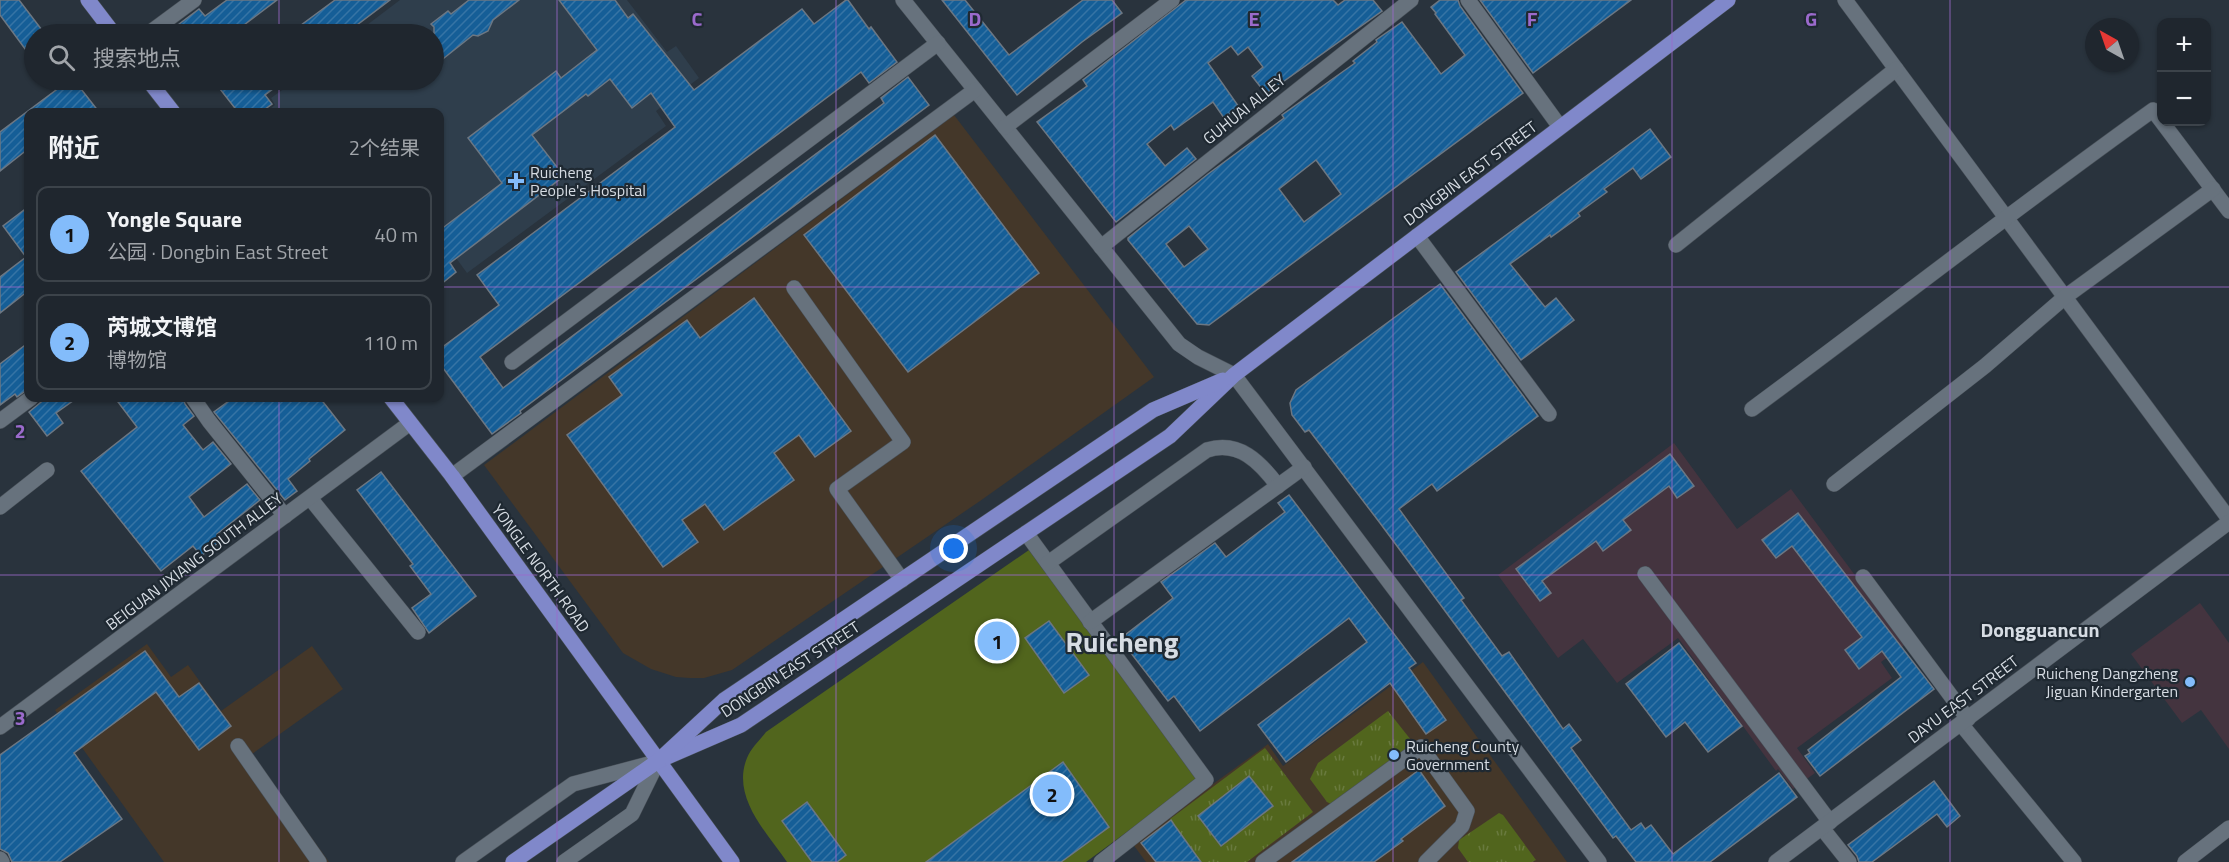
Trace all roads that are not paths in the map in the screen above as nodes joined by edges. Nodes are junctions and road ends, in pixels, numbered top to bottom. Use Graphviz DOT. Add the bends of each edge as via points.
graph roads {
  1 [pos="88,0"];
  2 [pos="194,0"];
  3 [pos="903,0"];
  4 [pos="1172,0"];
  5 [pos="1411,0"];
  6 [pos="1468,0"];
  7 [pos="1728,0"];
  8 [pos="1845,0"];
  9 [pos="106,24"];
  10 [pos="162,24"];
  11 [pos="938,43"];
  12 [pos="1896,69"];
  13 [pos="156,90"];
  14 [pos="975,90"];
  15 [pos="170,108"];
  16 [pos="1005,127"];
  17 [pos="1560,127"];
  18 [pos="2213,189"];
  19 [pos="2229,211"];
  20 [pos="2007,219"];
  21 [pos="1417,236"];
  22 [pos="1676,245"];
  23 [pos="1101,247"];
  24 [pos="794,288"];
  25 [pos="2065,297"];
  26 [pos="512,362"];
  27 [pos="1234,375"];
  28 [pos="26,402"];
  29 [pos="196,402"];
  30 [pos="394,402"];
  31 [pos="1752,409"];
  32 [pos="1549,414"];
  33 [pos="0,421"];
  34 [pos="410,423"];
  35 [pos="1304,467"];
  36 [pos="47,470"];
  37 [pos="452,476"];
  38 [pos="1834,484"];
  39 [pos="1278,486"];
  40 [pos="310,498"];
  41 [pos="0,507"];
  42 [pos="285,516"];
  43 [pos="2229,520"];
  44 [pos="1026,533"];
  45 [pos="1048,563"];
  46 [pos="1645,574"];
  47 [pos="1863,577"];
  48 [pos="902,580"];
  49 [pos="1090,622"];
  50 [pos="418,632"];
  51 [pos="1964,721"];
  52 [pos="0,727"];
  53 [pos="238,746"];
  54 [pos="658,761"];
  55 [pos="1826,825"];
  56 [pos="2229,828"];
  57 [pos="1434,859"];
  58 [pos="319,862"];
  59 [pos="463,862"];
  60 [pos="513,862"];
  61 [pos="564,862"];
  62 [pos="732,862"];
  63 [pos="1101,862"];
  64 [pos="1263,862"];
  65 [pos="1599,862"];
  66 [pos="1776,862"];
  67 [pos="1849,862"];
  68 [pos="2074,862"];
  69 [pos="2185,862"];
  1 -- 9 [label="main road"];
  2 -- 10 [label="street"];
  3 -- 11 [label="street"];
  4 -- 16 [label="street"];
  5 -- 23 [label="street, GUHUAI ALLEY"];
  6 -- 17 [label="street"];
  7 -- 17 [label="main road, DONGBIN EAST STREET"];
  8 -- 12 [label="street"];
  11 -- 14 [label="street"];
  11 -- 26 [label="street"];
  12 -- 20 [label="street"];
  12 -- 22 [label="street"];
  13 -- 15 [label="main road"];
  14 -- 16 [label="street"];
  14 -- 37 [label="street"];
  16 -- 23 [label="street"];
  17 -- 21 [label="main road, DONGBIN EAST STREET"];
  18 -- 19 [label="street"];
  18 -- 20 [label="street" via="2153,110"];
  18 -- 25 [label="street"];
  20 -- 25 [label="street"];
  20 -- 31 [label="street"];
  21 -- 27 [label="main road, DONGBIN EAST STREET"];
  21 -- 32 [label="street"];
  23 -- 27 [label="street" via="1179,344"];
  24 -- 48 [label="street" via="903,442 837,489"];
  25 -- 38 [label="street" via="1985,366"];
  25 -- 43 [label="street"];
  27 -- 35 [label="street"];
  27 -- 44 [label="main road, DONGBIN EAST STREET" via="1170,436"];
  27 -- 48 [label="main road, DONGBIN EAST STREET" via="1153,410"];
  28 -- 33 [label="street"];
  29 -- 42 [label="street"];
  30 -- 34 [label="main road, YONGLE NORTH ROAD"];
  34 -- 37 [label="main road, YONGLE NORTH ROAD"];
  34 -- 40 [label="street, BEIGUAN JIXIANG SOUTH ALLEY"];
  35 -- 39 [label="street"];
  35 -- 65 [label="street"];
  36 -- 41 [label="street"];
  37 -- 54 [label="main road, YONGLE NORTH ROAD"];
  39 -- 45 [label="street" via="1267,471 1240,450 1223,446 1207,450"];
  39 -- 49 [label="street"];
  40 -- 42 [label="street, BEIGUAN JIXIANG SOUTH ALLEY"];
  40 -- 50 [label="street"];
  42 -- 52 [label="street, BEIGUAN JIXIANG SOUTH ALLEY"];
  43 -- 51 [label="street, DAYU EAST STREET"];
  44 -- 45 [label="street"];
  44 -- 54 [label="main road, DONGBIN EAST STREET" via="741,725"];
  45 -- 49 [label="street"];
  46 -- 55 [label="street"];
  47 -- 51 [label="street"];
  48 -- 54 [label="main road, DONGBIN EAST STREET" via="724,700"];
  49 -- 63 [label="street" via="1206,780"];
  51 -- 55 [label="street, DAYU EAST STREET"];
  51 -- 68 [label="street"];
  53 -- 58 [label="street"];
  54 -- 59 [label="street" via="573,784"];
  54 -- 60 [label="main road"];
  54 -- 61 [label="street" via="633,814"];
  54 -- 62 [label="main road, YONGLE NORTH ROAD"];
  55 -- 66 [label="street, DAYU EAST STREET"];
  55 -- 67 [label="street"];
  56 -- 69 [label="street"];
  57 -- 64 [label="street" via="1462,826 1467,811 1421,747"];
}
